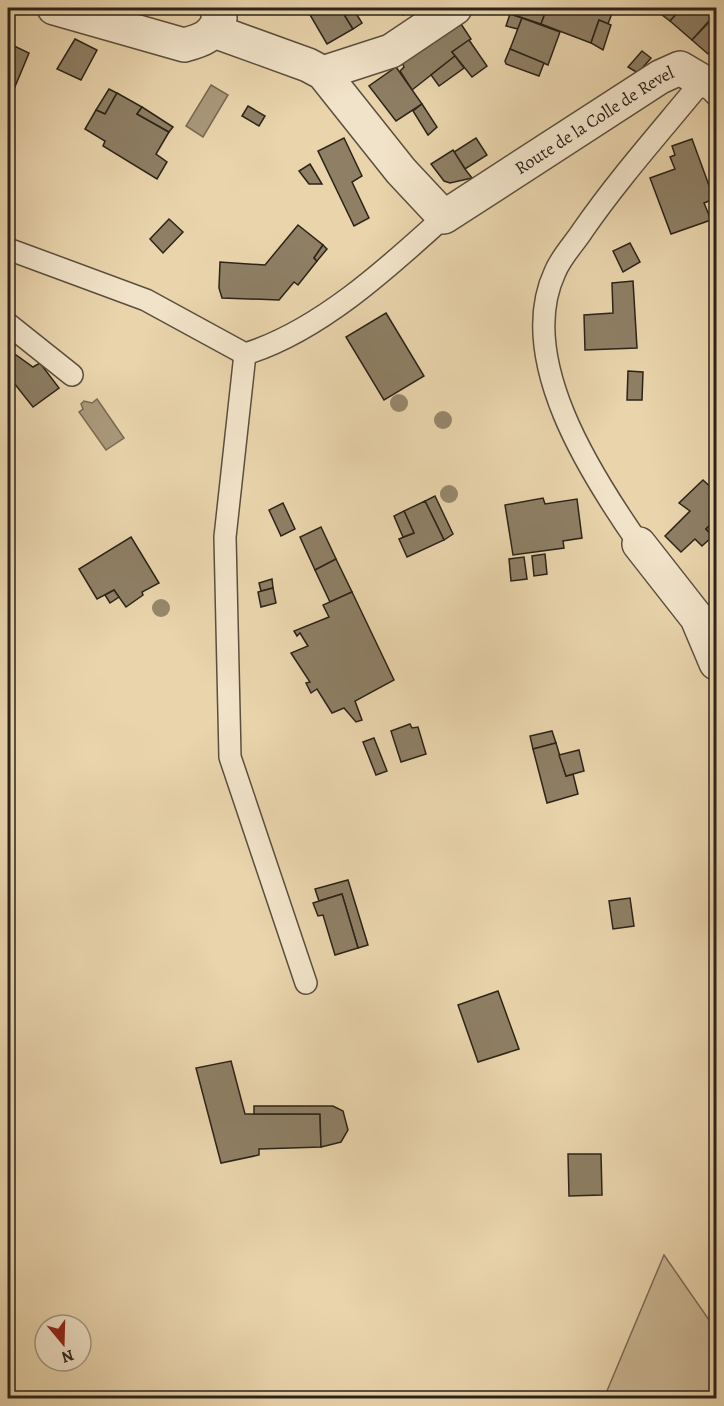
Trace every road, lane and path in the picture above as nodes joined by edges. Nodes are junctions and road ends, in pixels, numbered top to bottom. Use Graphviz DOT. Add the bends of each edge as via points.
graph roads {
  1 [pos="54,8"];
  2 [pos="455,8"];
  3 [pos="215,20"];
  4 [pos="323,73"];
  5 [pos="709,88"];
  6 [pos="444,216"];
  7 [pos="8,249"];
  8 [pos="8,324"];
  9 [pos="245,354"];
  10 [pos="72,375"];
  11 [pos="639,544"];
  12 [pos="717,663"];
  13 [pos="306,983"];
  1 -- 3 [label="street" via="184,45 202,40"];
  2 -- 4 [label="street" via="391,51"];
  3 -- 4 [label="street"];
  4 -- 6 [label="street" via="401,171"];
  5 -- 6 [label="street, Route de la Colle de Revel" via="680,68 660,77"];
  5 -- 11 [label="lane, Route de la Colle de Revel" via="600,206 555,271 547,293 545,350 554,387 577,440"];
  6 -- 9 [label="lane" via="406,252 331,309 293,335"];
  7 -- 9 [label="lane" via="146,300"];
  8 -- 10 [label="lane"];
  9 -- 13 [label="lane" via="225,537 230,757"];
  11 -- 12 [label="street" via="698,618"];
}
